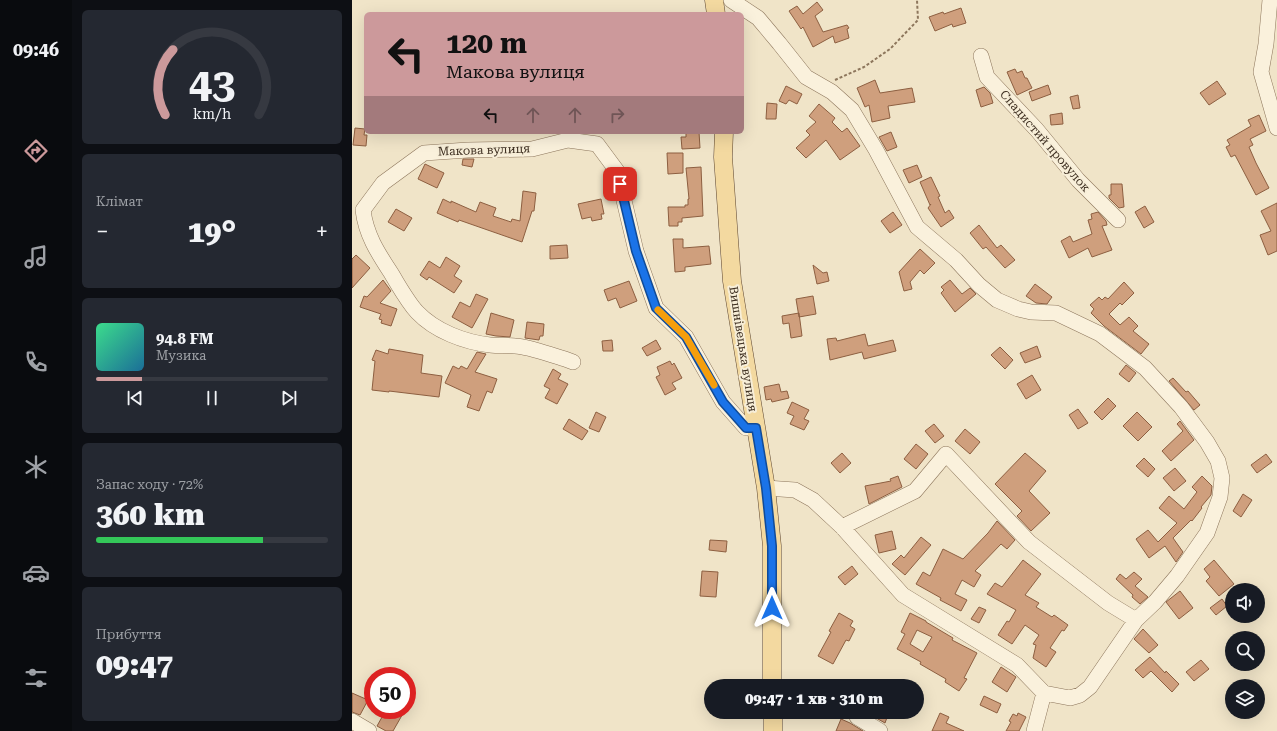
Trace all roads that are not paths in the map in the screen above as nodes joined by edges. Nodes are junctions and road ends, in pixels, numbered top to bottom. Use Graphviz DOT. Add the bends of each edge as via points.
graph roads {
  1 [pos="714,0"];
  2 [pos="731,0"];
  3 [pos="1270,0"];
  4 [pos="716,12"];
  5 [pos="981,56"];
  6 [pos="1277,128"];
  7 [pos="724,134"];
  8 [pos="1118,220"];
  9 [pos="573,362"];
  10 [pos="756,428"];
  11 [pos="766,488"];
  12 [pos="842,527"];
  13 [pos="1136,620"];
  14 [pos="772,679"];
  15 [pos="1044,693"];
  16 [pos="773,719"];
  17 [pos="860,719"];
  18 [pos="352,721"];
  19 [pos="369,731"];
  20 [pos="773,731"];
  21 [pos="880,731"];
  22 [pos="1034,731"];
  1 -- 4 [label="main road"];
  2 -- 13 [label="street" via="758,18 806,77 832,92 852,110 917,226 956,260 979,285 997,300 1018,309 1056,313 1100,334 1145,368 1207,442 1218,461 1222,482 1220,497 1207,533 1177,576"];
  3 -- 6 [label="street" via="1261,72"];
  5 -- 8 [label="street, Спадистий провулок" via="987,77 1037,130 1078,180"];
  7 -- 10 [label="main road, Вишнівецька вулиця" via="723,156 732,281"];
  9 -- 10 [label="street, Макова вулиця" via="516,346 473,342 433,326 416,311 370,239 364,224 363,210 383,182 424,153 532,149 568,140 597,144 617,171 636,251 656,308 686,337 723,402 746,428"];
  10 -- 11 [label="main road, Вишнівецька вулиця"];
  11 -- 12 [label="street" via="795,490 813,500"];
  11 -- 14 [label="main road, Вишнівецька вулиця" via="772,546"];
  12 -- 13 [label="street" via="915,492 946,454 1029,542 1108,603"];
  12 -- 15 [label="street" via="903,595 1017,665"];
  13 -- 15 [label="street" via="1090,687 1080,695 1070,698"];
  15 -- 22 [label="street"];
  16 -- 20 [label="main road"];
  17 -- 21 [label="street"];
  18 -- 19 [label="street"];
}
